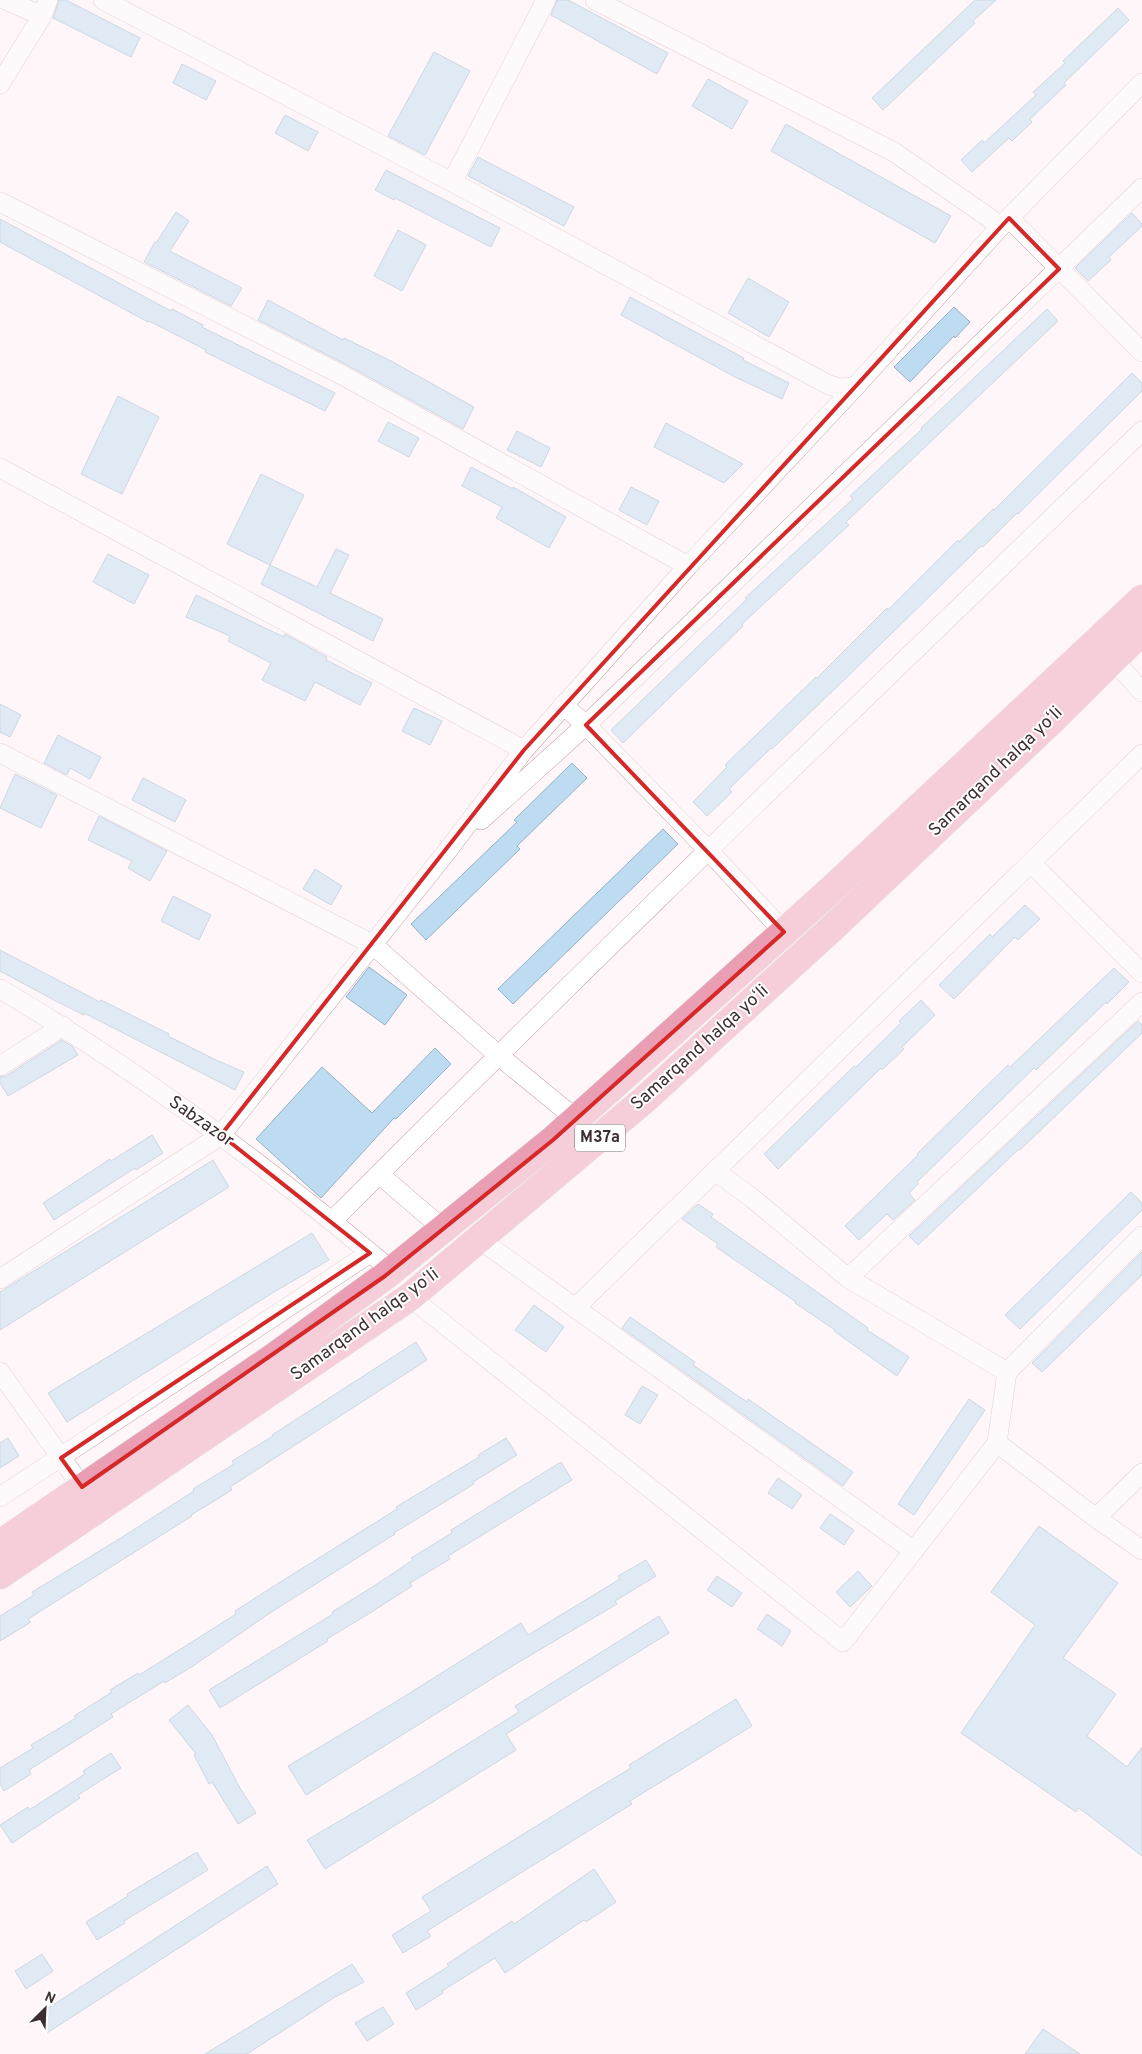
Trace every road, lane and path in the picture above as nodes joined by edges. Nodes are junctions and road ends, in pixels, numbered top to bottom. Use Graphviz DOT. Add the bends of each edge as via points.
graph roads {
  1 [pos="6,0"];
  2 [pos="103,0"];
  3 [pos="546,0"];
  4 [pos="595,0"];
  5 [pos="45,8"];
  6 [pos="1142,83"];
  7 [pos="0,84"];
  8 [pos="452,182"];
  9 [pos="1142,188"];
  10 [pos="0,202"];
  11 [pos="1005,222"];
  12 [pos="1059,269"];
  13 [pos="1142,352"];
  14 [pos="855,387"];
  15 [pos="1142,431"];
  16 [pos="0,468"];
  17 [pos="688,566"];
  18 [pos="1142,599"];
  19 [pos="1142,631"];
  20 [pos="1113,659"];
  21 [pos="1142,692"];
  22 [pos="563,705"];
  23 [pos="586,725"];
  24 [pos="524,750"];
  25 [pos="0,753"];
  26 [pos="1142,754"];
  27 [pos="448,850"];
  28 [pos="708,850"];
  29 [pos="1031,863"];
  30 [pos="784,932"];
  31 [pos="372,944"];
  32 [pos="1142,973"];
  33 [pos="0,989"];
  34 [pos="1142,1002"];
  35 [pos="63,1026"];
  36 [pos="498,1055"];
  37 [pos="0,1066"];
  38 [pos="576,1119"];
  39 [pos="221,1135"];
  40 [pos="553,1140"];
  41 [pos="570,1164"];
  42 [pos="715,1172"];
  43 [pos="379,1174"];
  44 [pos="332,1221"];
  45 [pos="442,1228"];
  46 [pos="1142,1236"];
  47 [pos="478,1240"];
  48 [pos="370,1253"];
  49 [pos="391,1270"];
  50 [pos="848,1278"];
  51 [pos="0,1279"];
  52 [pos="410,1297"];
  53 [pos="575,1308"];
  54 [pos="0,1372"];
  55 [pos="1007,1372"];
  56 [pos="997,1443"];
  57 [pos="61,1458"];
  58 [pos="1142,1473"];
  59 [pos="82,1488"];
  60 [pos="0,1497"];
  61 [pos="1096,1518"];
  62 [pos="0,1544"];
  63 [pos="1142,1550"];
  64 [pos="914,1551"];
  65 [pos="0,1576"];
  1 -- 5 [label="street"];
  2 -- 8 [label="street"];
  3 -- 8 [label="street"];
  4 -- 11 [label="street" via="894,152"];
  5 -- 7 [label="street"];
  6 -- 11 [label="street"];
  8 -- 14 [label="street" via="829,385"];
  9 -- 12 [label="street"];
  10 -- 17 [label="street" via="342,375"];
  11 -- 12 [label="street"];
  11 -- 14 [label="street"];
  12 -- 13 [label="street"];
  12 -- 23 [label="street"];
  14 -- 17 [label="street"];
  15 -- 28 [label="street"];
  16 -- 24 [label="street"];
  17 -- 22 [label="street"];
  18 -- 30 [label="highway, Samarqand halqa yoʻli / M37a"];
  19 -- 20 [label="highway, Samarqand halqa yoʻli / M37a"];
  20 -- 21 [label="street"];
  20 -- 41 [label="highway, Samarqand halqa yoʻli / M37a" via="822,937"];
  22 -- 23 [label="street"];
  22 -- 24 [label="street"];
  23 -- 27 [label="street"];
  23 -- 28 [label="street"];
  24 -- 27 [label="street"];
  25 -- 31 [label="street"];
  26 -- 29 [label="street"];
  27 -- 31 [label="street"];
  28 -- 30 [label="street"];
  28 -- 36 [label="street"];
  29 -- 32 [label="street"];
  29 -- 42 [label="street"];
  30 -- 38 [label="highway, Samarqand halqa yoʻli / M37a"];
  31 -- 36 [label="street"];
  31 -- 39 [label="street"];
  33 -- 35 [label="street, Sabzazor"];
  34 -- 50 [label="street"];
  35 -- 37 [label="street"];
  35 -- 39 [label="street, Sabzazor"];
  36 -- 38 [label="street"];
  36 -- 43 [label="street"];
  38 -- 40 [label="highway, Samarqand halqa yoʻli / M37a"];
  39 -- 44 [label="street, Sabzazor"];
  39 -- 51 [label="street"];
  40 -- 41 [label="highway"];
  40 -- 45 [label="highway, Samarqand halqa yoʻli / M37a"];
  41 -- 47 [label="highway, Samarqand halqa yoʻli / M37a"];
  42 -- 50 [label="street" via="752,1198"];
  42 -- 53 [label="street"];
  43 -- 44 [label="street"];
  43 -- 45 [label="street"];
  44 -- 48 [label="street, Sabzazor"];
  45 -- 49 [label="highway, Samarqand halqa yoʻli / M37a"];
  46 -- 55 [label="street"];
  47 -- 52 [label="highway, Samarqand halqa yoʻli / M37a"];
  47 -- 53 [label="street"];
  48 -- 49 [label="street, Sabzazor"];
  48 -- 57 [label="street"];
  49 -- 59 [label="highway, Samarqand halqa yoʻli / M37a" via="274,1357"];
  50 -- 55 [label="street"];
  52 -- 64 [label="street" via="843,1642"];
  52 -- 65 [label="highway, Samarqand halqa yoʻli / M37a"];
  53 -- 64 [label="street"];
  54 -- 57 [label="street"];
  55 -- 56 [label="street"];
  56 -- 61 [label="street"];
  56 -- 64 [label="street"];
  57 -- 59 [label="street"];
  57 -- 60 [label="street"];
  58 -- 61 [label="street"];
  59 -- 62 [label="highway, Samarqand halqa yoʻli / M37a"];
  61 -- 63 [label="street"];
}
